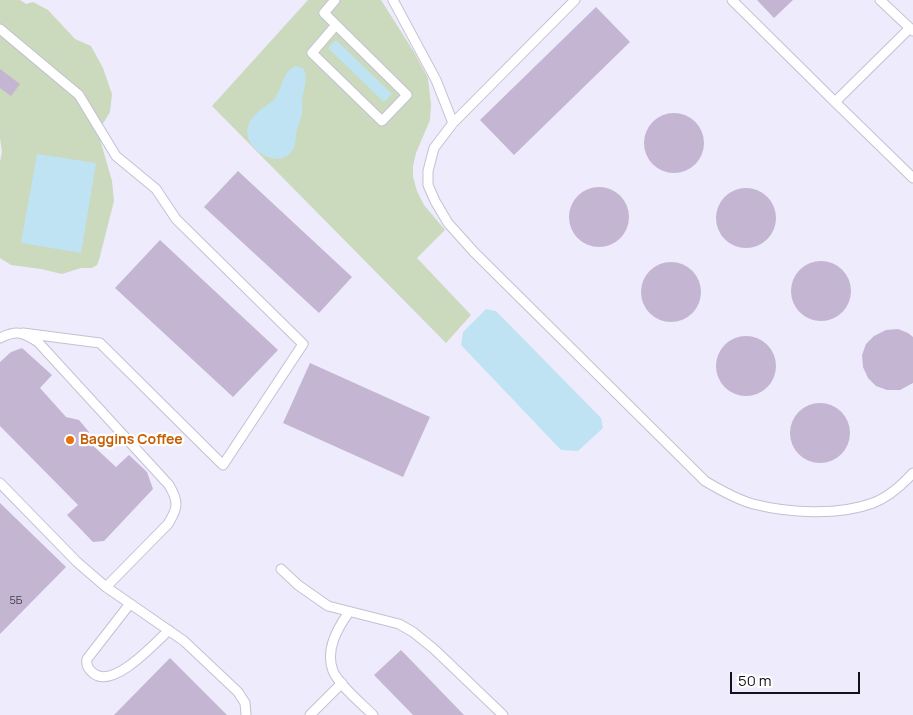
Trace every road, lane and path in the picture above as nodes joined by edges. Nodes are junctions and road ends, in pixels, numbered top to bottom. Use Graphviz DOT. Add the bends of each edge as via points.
graph roads {
  1 [pos="335,0"];
  2 [pos="393,0"];
  3 [pos="575,0"];
  4 [pos="732,0"];
  5 [pos="880,0"];
  6 [pos="336,25"];
  7 [pos="0,29"];
  8 [pos="912,29"];
  9 [pos="835,102"];
  10 [pos="453,123"];
  11 [pos="911,173"];
  12 [pos="23,333"];
  13 [pos="0,338"];
  14 [pos="913,474"];
  15 [pos="0,483"];
  16 [pos="281,569"];
  17 [pos="106,587"];
  18 [pos="129,605"];
  19 [pos="349,612"];
  20 [pos="169,630"];
  21 [pos="342,683"];
  22 [pos="246,715"];
  23 [pos="310,715"];
  24 [pos="373,715"];
  25 [pos="504,715"];
  1 -- 6 [label="lane" via="324,13"];
  2 -- 10 [label="lane" via="436,80"];
  3 -- 10 [label="lane"];
  4 -- 9 [label="lane"];
  5 -- 8 [label="lane"];
  6 -- 6 [label="lane" via="407,95 382,121 312,53"];
  7 -- 12 [label="lane" via="79,96 116,156 156,189 176,219 303,344 223,465 100,343"];
  8 -- 9 [label="lane"];
  9 -- 11 [label="lane"];
  10 -- 14 [label="lane" via="434,148 428,171 428,185 448,223 705,480 752,504 816,512 874,502 899,488"];
  12 -- 13 [label="lane" via="11,333"];
  12 -- 17 [label="lane" via="45,349 175,494 175,513 168,524"];
  15 -- 17 [label="lane"];
  16 -- 19 [label="lane" via="328,606"];
  17 -- 18 [label="lane"];
  18 -- 20 [label="lane"];
  18 -- 20 [label="lane" via="87,659 87,666 93,673 103,677 117,673 132,664"];
  19 -- 21 [label="lane" via="332,642 333,671"];
  19 -- 25 [label="lane" via="399,624 413,632"];
  20 -- 22 [label="lane" via="184,640 238,692 245,702"];
  21 -- 23 [label="lane"];
  21 -- 24 [label="lane"];
}
